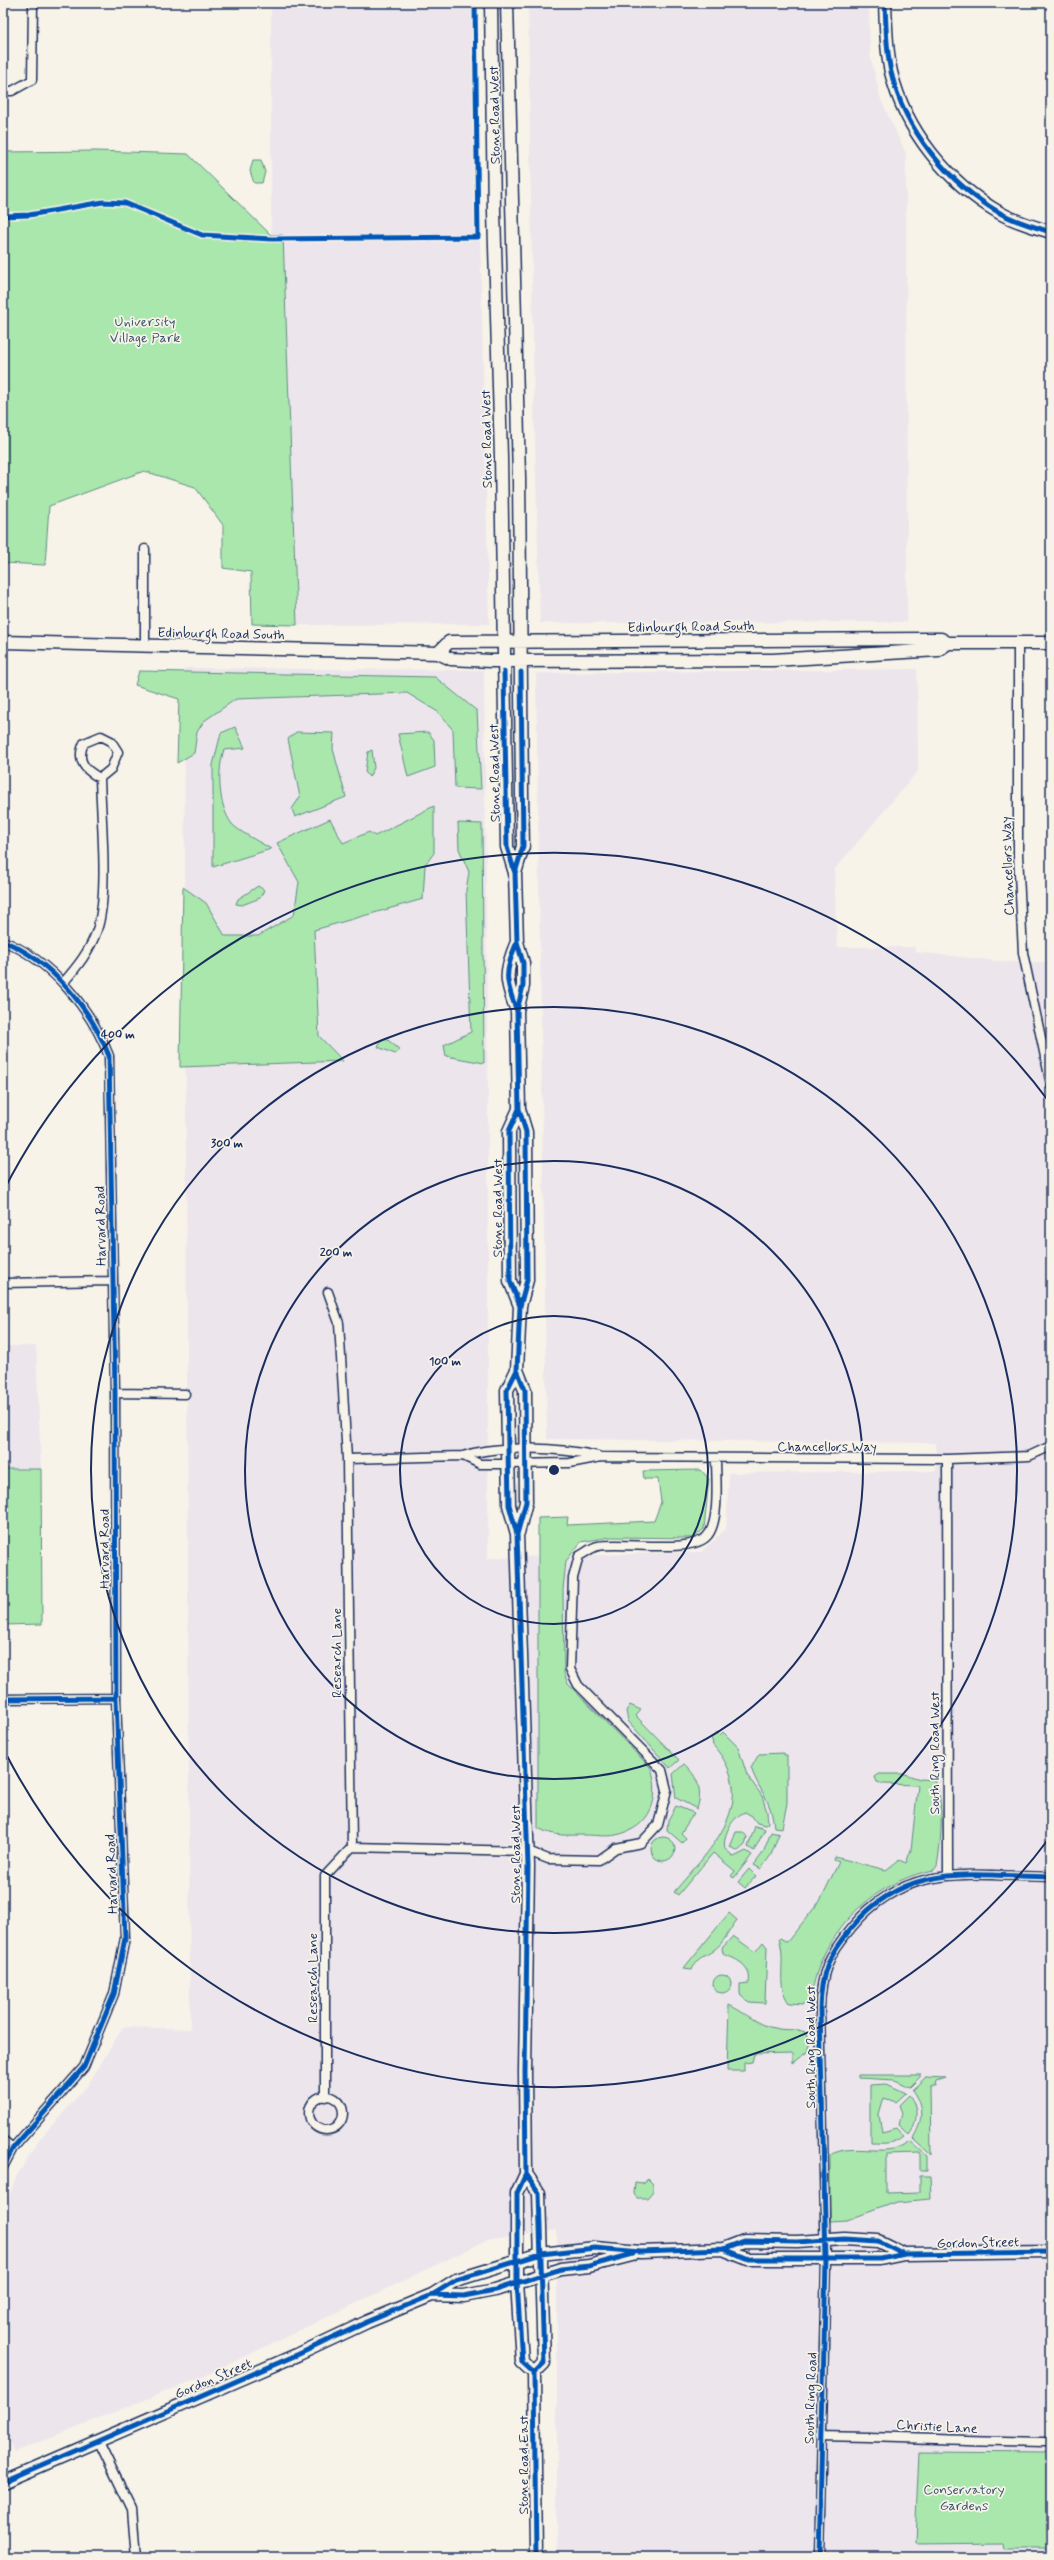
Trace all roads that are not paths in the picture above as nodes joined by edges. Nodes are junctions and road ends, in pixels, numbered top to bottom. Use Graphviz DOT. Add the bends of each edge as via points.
graph roads {
  1 [pos="33,3"];
  2 [pos="492,3"];
  3 [pos="508,3"];
  4 [pos="885,3"];
  5 [pos="508,18"];
  6 [pos="3,91"];
  7 [pos="1051,232"];
  8 [pos="501,457"];
  9 [pos="519,477"];
  10 [pos="145,549"];
  11 [pos="3,642"];
  12 [pos="504,642"];
  13 [pos="1051,642"];
  14 [pos="521,643"];
  15 [pos="948,643"];
  16 [pos="1018,643"];
  17 [pos="145,646"];
  18 [pos="438,653"];
  19 [pos="504,661"];
  20 [pos="521,661"];
  21 [pos="100,778"];
  22 [pos="515,873"];
  23 [pos="3,941"];
  24 [pos="62,983"];
  25 [pos="1051,1085"];
  26 [pos="519,1109"];
  27 [pos="113,1281"];
  28 [pos="3,1283"];
  29 [pos="328,1292"];
  30 [pos="520,1306"];
  31 [pos="517,1370"];
  32 [pos="115,1393"];
  33 [pos="185,1394"];
  34 [pos="1051,1446"];
  35 [pos="516,1450"];
  36 [pos="463,1456"];
  37 [pos="601,1457"];
  38 [pos="347,1459"];
  39 [pos="716,1459"];
  40 [pos="947,1459"];
  41 [pos="517,1464"];
  42 [pos="517,1534"];
  43 [pos="116,1698"];
  44 [pos="3,1699"];
  45 [pos="352,1846"];
  46 [pos="528,1851"];
  47 [pos="948,1876"];
  48 [pos="1051,1876"];
  49 [pos="325,2097"];
  50 [pos="3,2140"];
  51 [pos="13,2148"];
  52 [pos="3,2167"];
  53 [pos="526,2174"];
  54 [pos="826,2240"];
  55 [pos="723,2249"];
  56 [pos="641,2252"];
  57 [pos="1051,2252"];
  58 [pos="541,2254"];
  59 [pos="904,2254"];
  60 [pos="826,2260"];
  61 [pos="517,2262"];
  62 [pos="541,2274"];
  63 [pos="517,2282"];
  64 [pos="432,2295"];
  65 [pos="534,2374"];
  66 [pos="821,2436"];
  67 [pos="99,2442"];
  68 [pos="1051,2442"];
  69 [pos="3,2482"];
  70 [pos="136,2557"];
  71 [pos="536,2557"];
  72 [pos="819,2557"];
  1 -- 6 [label="street" via="32,80 12,91"];
  2 -- 5 [label="main road"];
  2 -- 8 [label="main road, Stone Road West" via="493,204"];
  3 -- 5 [label="main road, Stone Road West"];
  4 -- 7 [label="main road" via="891,72 905,110 921,140 951,176 974,196 1014,220"];
  5 -- 9 [label="main road, Stone Road West"];
  8 -- 9 [label="main road"];
  8 -- 12 [label="main road, Stone Road West"];
  9 -- 14 [label="main road, Stone Road West"];
  10 -- 17 [label="street"];
  11 -- 17 [label="main road, Edinburgh Road South"];
  12 -- 14 [label="main road, Edinburgh Road South"];
  12 -- 18 [label="main road, Edinburgh Road South" via="449,642"];
  12 -- 19 [label="main road, Stone Road West"];
  13 -- 16 [label="main road, Edinburgh Road South"];
  14 -- 15 [label="main road, Edinburgh Road South" via="941,639"];
  14 -- 20 [label="main road, Stone Road West"];
  15 -- 16 [label="main road, Edinburgh Road South"];
  15 -- 20 [label="main road, Edinburgh Road South" via="938,650 773,660"];
  16 -- 25 [label="street, Chancellors Way" via="1018,854 1023,953"];
  17 -- 18 [label="main road, Edinburgh Road South"];
  18 -- 19 [label="main road, Edinburgh Road South" via="451,660"];
  19 -- 20 [label="main road, Edinburgh Road South"];
  19 -- 22 [label="main road, Stone Road West" via="507,847"];
  20 -- 22 [label="main road, Stone Road West" via="523,846"];
  21 -- 21 [label="street" via="89,773 81,763 80,753 84,743 101,736 111,741 118,752 111,769"];
  21 -- 24 [label="street" via="102,894 97,929 86,954"];
  22 -- 26 [label="main road, Stone Road West" via="517,942 507,964 508,987 516,1011"];
  23 -- 24 [label="street, Harvard Road" via="35,959"];
  24 -- 27 [label="street, Harvard Road" via="100,1034 109,1056"];
  26 -- 30 [label="main road, Stone Road West" via="526,1132 527,1220 527,1280"];
  26 -- 30 [label="main road, Stone Road West" via="508,1131 510,1281"];
  27 -- 28 [label="street"];
  27 -- 32 [label="street, Harvard Road"];
  29 -- 38 [label="street, Research Lane" via="339,1323"];
  30 -- 31 [label="main road, Stone Road West"];
  31 -- 35 [label="main road, Stone Road West" via="525,1390"];
  31 -- 35 [label="main road, Stone Road West" via="508,1390"];
  32 -- 33 [label="street"];
  32 -- 43 [label="street, Harvard Road"];
  34 -- 40 [label="street, Chancellors Way" via="1029,1456"];
  35 -- 36 [label="street" via="480,1450"];
  35 -- 37 [label="street, Chancellors Way" via="571,1450"];
  35 -- 41 [label="main road, Stone Road West"];
  35 -- 41 [label="main road, Stone Road West"];
  36 -- 38 [label="street"];
  36 -- 41 [label="street" via="480,1464"];
  37 -- 39 [label="street, Chancellors Way"];
  37 -- 41 [label="street, Chancellors Way" via="570,1463"];
  38 -- 45 [label="street, Research Lane"];
  39 -- 40 [label="street, Chancellors Way"];
  39 -- 46 [label="street" via="716,1502 708,1535 694,1545 598,1546 579,1556 575,1570 570,1668 578,1685 662,1770 667,1790 658,1825 641,1843 616,1848 599,1860 548,1859"];
  40 -- 47 [label="street, South Ring Road West"];
  41 -- 42 [label="main road, Stone Road West" via="509,1505"];
  41 -- 42 [label="main road, Stone Road West" via="526,1502"];
  42 -- 46 [label="main road, Stone Road West"];
  43 -- 44 [label="street"];
  43 -- 51 [label="street, Harvard Road" via="125,1938 114,1994 84,2067"];
  45 -- 46 [label="street"];
  45 -- 49 [label="street, Research Lane" via="325,1876"];
  46 -- 53 [label="main road, Stone Road West"];
  47 -- 48 [label="street"];
  47 -- 54 [label="street, South Ring Road West" via="916,1881 880,1900 856,1921 835,1947 827,1962 821,1986 820,2009"];
  49 -- 49 [label="street" via="312,2104 310,2116 318,2128 329,2130 339,2124 343,2112 336,2100"];
  50 -- 51 [label="street"];
  51 -- 52 [label="street, Harvard Road"];
  53 -- 58 [label="main road" via="539,2193"];
  53 -- 61 [label="main road, Stone Road West" via="517,2193"];
  54 -- 55 [label="main road, Gordon Street" via="744,2241"];
  54 -- 59 [label="main road, Gordon Street" via="878,2241"];
  54 -- 60 [label="street, South Ring Road"];
  55 -- 56 [label="main road, Gordon Street"];
  55 -- 60 [label="main road, Gordon Street" via="748,2259"];
  56 -- 58 [label="main road, Gordon Street" via="595,2248"];
  56 -- 62 [label="main road, Gordon Street" via="589,2266"];
  57 -- 59 [label="main road, Gordon Street"];
  58 -- 61 [label="main road, Gordon Street"];
  58 -- 62 [label="main road"];
  59 -- 60 [label="main road, Gordon Street" via="880,2259"];
  60 -- 66 [label="street, South Ring Road"];
  61 -- 63 [label="main road, Stone Road West"];
  61 -- 64 [label="main road, Gordon Street" via="456,2280"];
  62 -- 63 [label="main road, Gordon Street"];
  62 -- 65 [label="main road" via="544,2364"];
  63 -- 64 [label="main road, Gordon Street" via="464,2296"];
  63 -- 65 [label="main road" via="522,2362"];
  64 -- 67 [label="main road, Gordon Street"];
  65 -- 71 [label="main road, Stone Road East"];
  66 -- 68 [label="street, Christie Lane"];
  66 -- 72 [label="street, South Ring Road"];
  67 -- 69 [label="main road, Gordon Street"];
  67 -- 70 [label="street" via="132,2510"];
}
